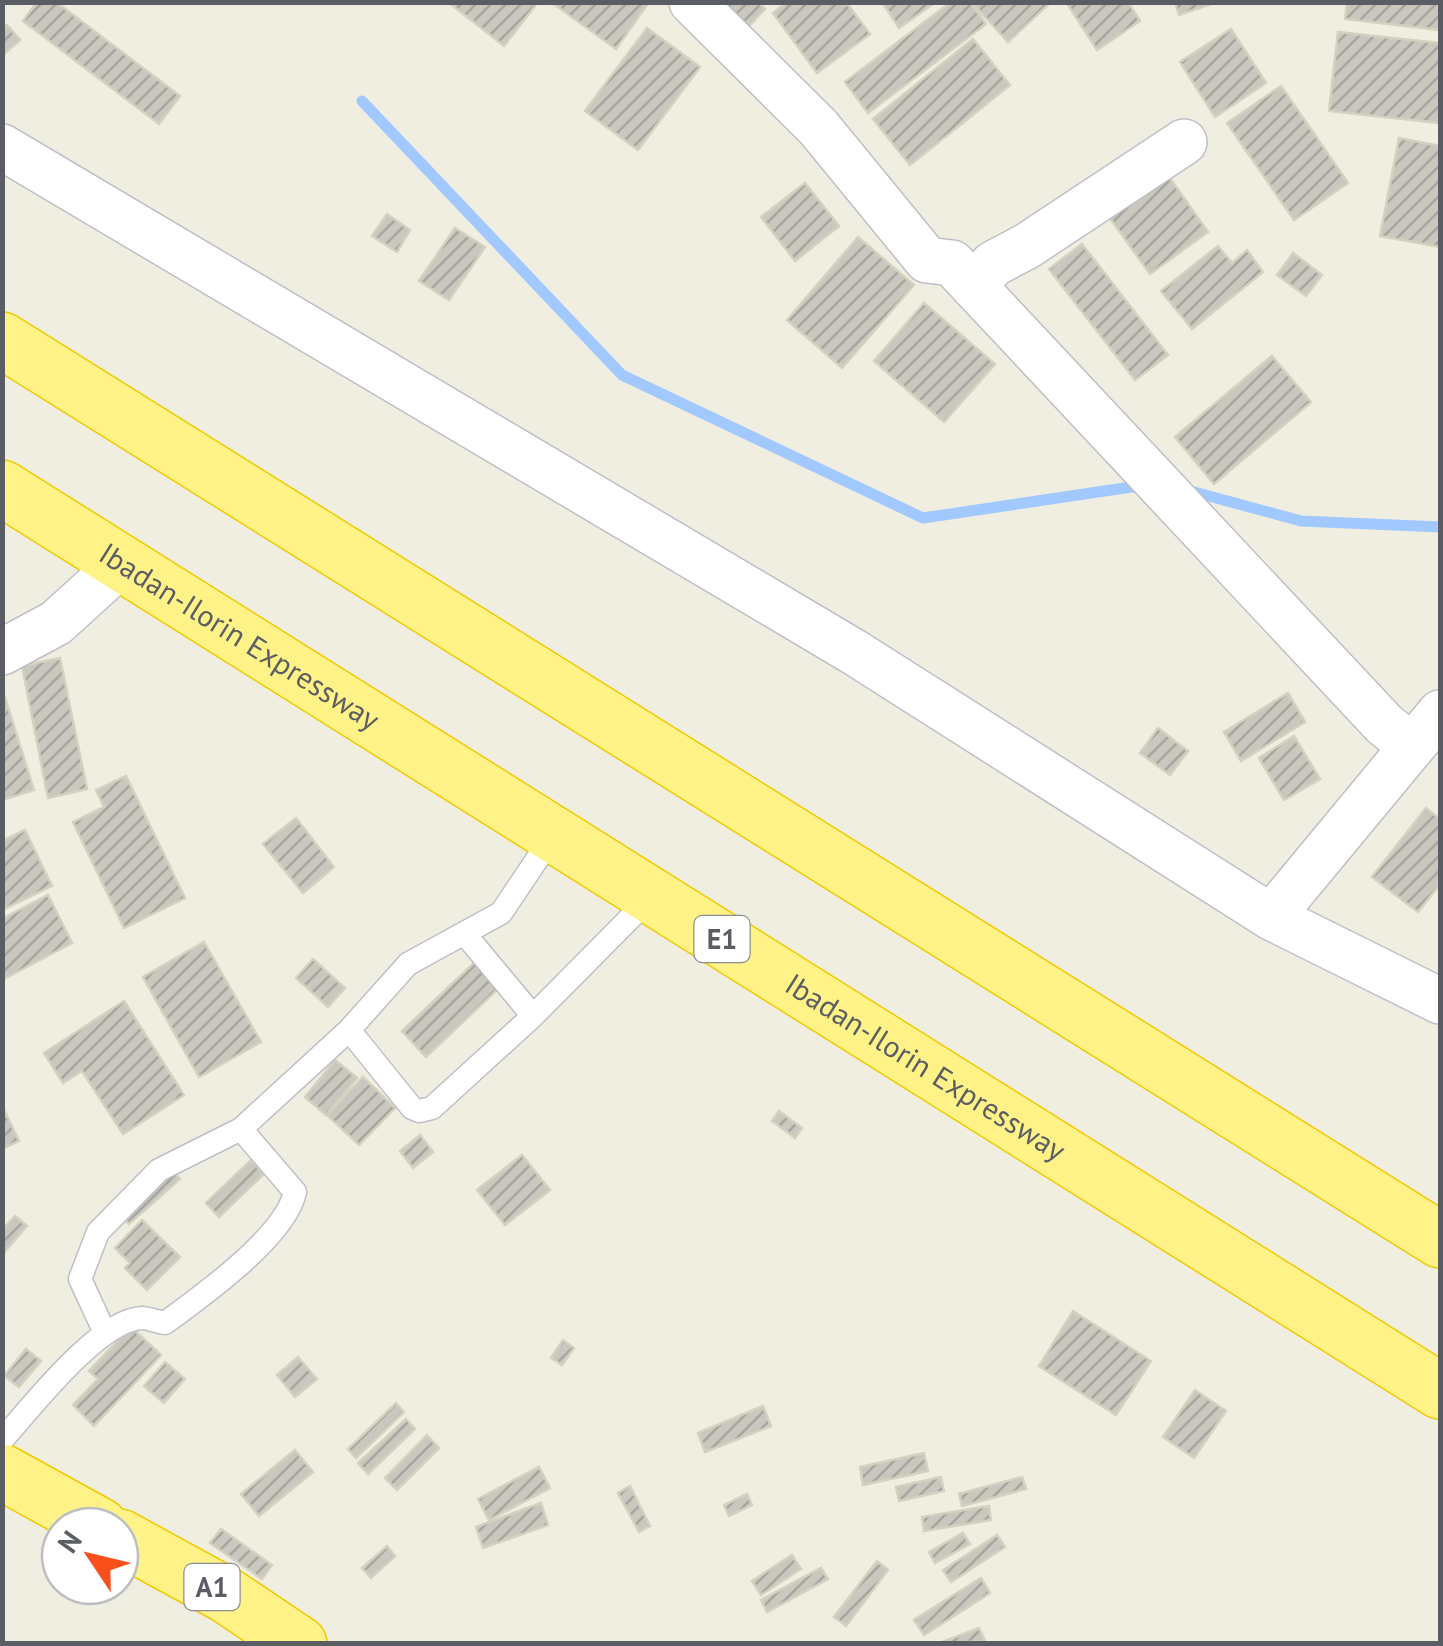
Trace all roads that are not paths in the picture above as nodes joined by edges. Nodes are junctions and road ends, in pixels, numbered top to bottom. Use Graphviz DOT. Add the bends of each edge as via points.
graph roads {
  1 [pos="692,2"];
  2 [pos="1184,142"];
  3 [pos="2,147"];
  4 [pos="973,286"];
  5 [pos="2,340"];
  6 [pos="2,488"];
  7 [pos="122,563"];
  8 [pos="2,652"];
  9 [pos="1440,713"];
  10 [pos="1412,747"];
  11 [pos="554,834"];
  12 [pos="652,896"];
  13 [pos="1270,917"];
  14 [pos="464,933"];
  15 [pos="1440,1001"];
  16 [pos="533,1016"];
  17 [pos="348,1030"];
  18 [pos="241,1128"];
  19 [pos="1440,1240"];
  20 [pos="105,1334"];
  21 [pos="1440,1391"];
  22 [pos="2,1440"];
  23 [pos="2,1472"];
  24 [pos="64,1506"];
  25 [pos="140,1548"];
  26 [pos="299,1644"];
  1 -- 4 [label="street" via="818,127 926,260 952,263"];
  2 -- 4 [label="street" via="993,264"];
  3 -- 13 [label="street" via="854,652"];
  4 -- 10 [label="street"];
  5 -- 19 [label="highway"];
  6 -- 7 [label="highway, Ibadan-Ilorin Expressway / E1"];
  7 -- 8 [label="street" via="56,623"];
  7 -- 11 [label="highway, Ibadan-Ilorin Expressway / E1"];
  9 -- 10 [label="street"];
  10 -- 13 [label="street"];
  11 -- 12 [label="highway, Ibadan-Ilorin Expressway / E1"];
  11 -- 14 [label="lane" via="501,912"];
  12 -- 16 [label="lane"];
  12 -- 21 [label="highway, Ibadan-Ilorin Expressway / E1"];
  13 -- 15 [label="street"];
  14 -- 16 [label="lane"];
  14 -- 17 [label="lane" via="408,964"];
  16 -- 17 [label="lane" via="450,1093 419,1112"];
  17 -- 18 [label="lane"];
  18 -- 20 [label="lane" via="159,1170 98,1232 80,1279"];
  18 -- 20 [label="lane" via="296,1192 286,1217 165,1324 140,1318"];
  20 -- 22 [label="lane"];
  23 -- 24 [label="highway"];
  25 -- 26 [label="highway, A1"];
}
